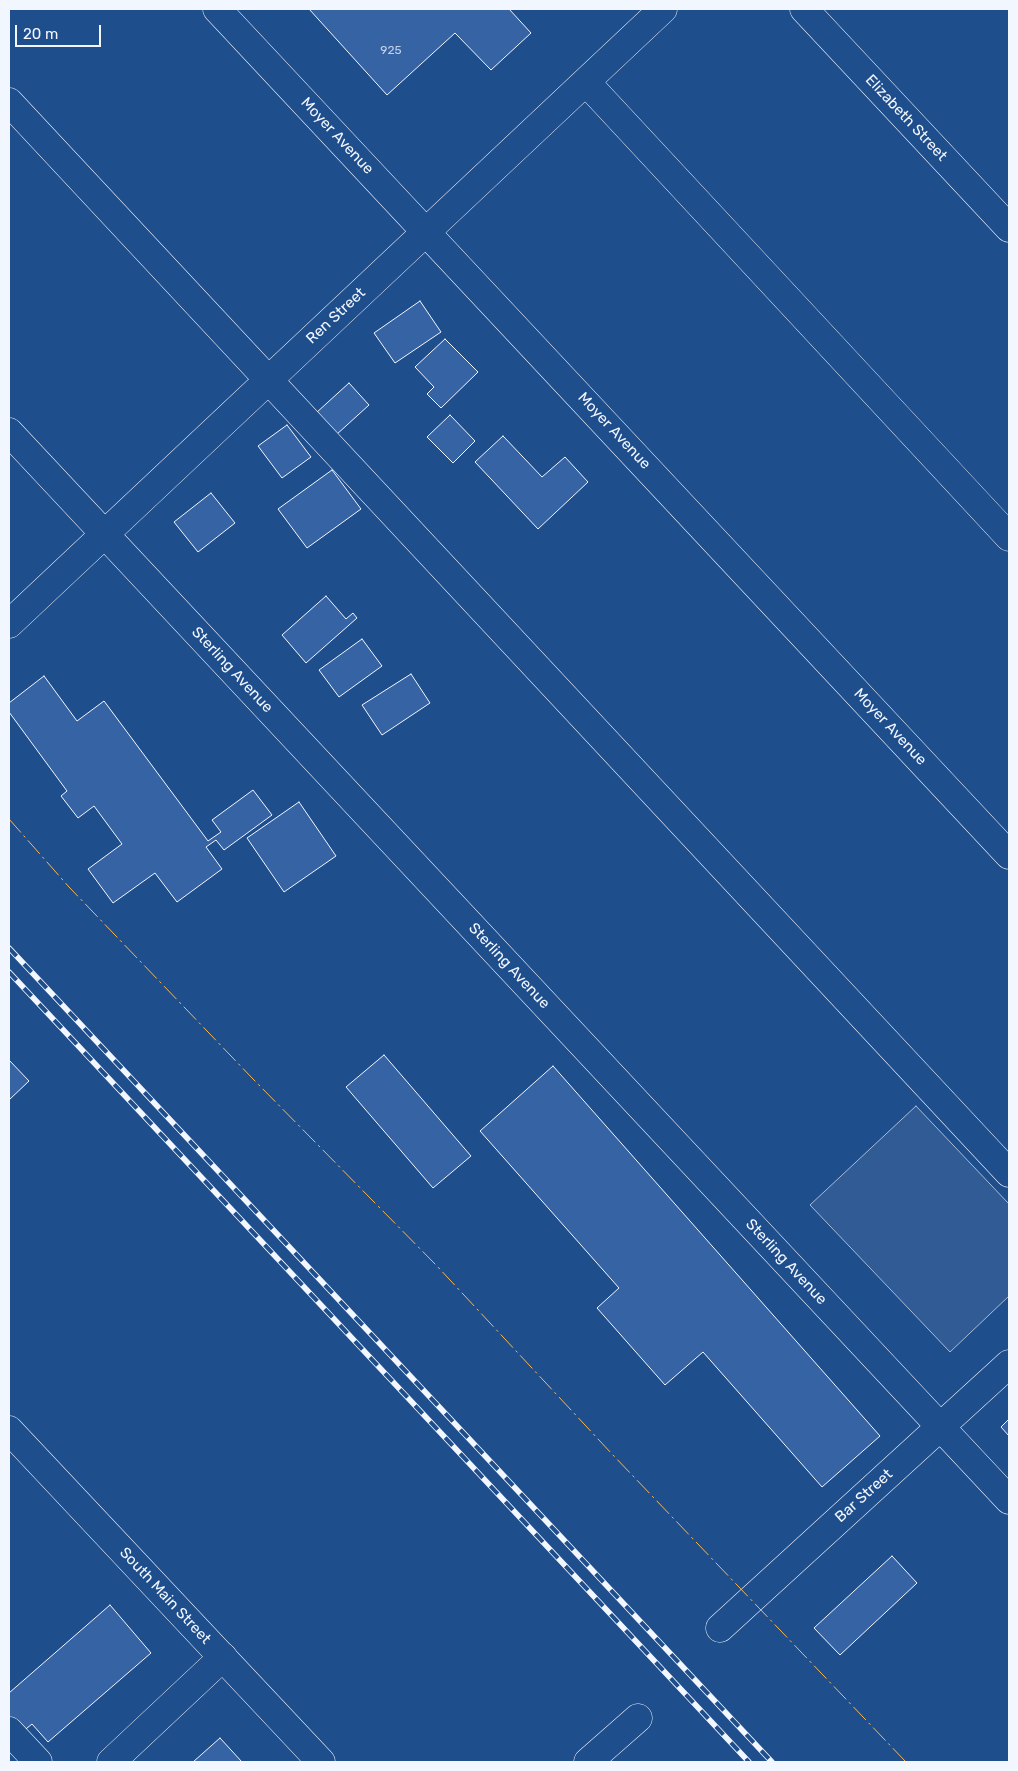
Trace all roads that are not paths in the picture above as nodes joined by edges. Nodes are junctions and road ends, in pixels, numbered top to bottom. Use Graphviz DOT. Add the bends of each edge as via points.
graph roads {
  1 [pos="217,9"];
  2 [pos="663,9"];
  3 [pos="804,9"];
  4 [pos="586,82"];
  5 [pos="9,102"];
  6 [pos="1009,228"];
  7 [pos="426,231"];
  8 [pos="269,380"];
  9 [pos="9,432"];
  10 [pos="106,534"];
  11 [pos="1009,537"];
  12 [pos="9,624"];
  13 [pos="1009,855"];
  14 [pos="1009,1173"];
  15 [pos="1009,1364"];
  16 [pos="940,1427"];
  17 [pos="9,1430"];
  18 [pos="1009,1500"];
  19 [pos="720,1628"];
  20 [pos="223,1658"];
  21 [pos="638,1718"];
  22 [pos="9,1731"];
  23 [pos="38,1762"];
  24 [pos="110,1762"];
  25 [pos="321,1762"];
  26 [pos="588,1762"];
  1 -- 7 [label="street, Moyer Avenue"];
  2 -- 4 [label="street, Ren Street"];
  3 -- 6 [label="street, Elizabeth Street"];
  4 -- 7 [label="street, Ren Street"];
  4 -- 11 [label="street"];
  5 -- 8 [label="street"];
  7 -- 8 [label="street, Ren Street"];
  7 -- 13 [label="street, Moyer Avenue"];
  8 -- 10 [label="street, Ren Street"];
  8 -- 14 [label="street"];
  9 -- 10 [label="street, Sterling Avenue"];
  10 -- 12 [label="street, Ren Street"];
  10 -- 16 [label="street, Sterling Avenue"];
  15 -- 16 [label="street, Bar Street"];
  16 -- 18 [label="street, Sterling Avenue"];
  16 -- 19 [label="street, Bar Street"];
  17 -- 20 [label="street, South Main Street"];
  20 -- 24 [label="street"];
  20 -- 25 [label="street, South Main Street"];
  21 -- 26 [label="street"];
  22 -- 23 [label="street"];
}
